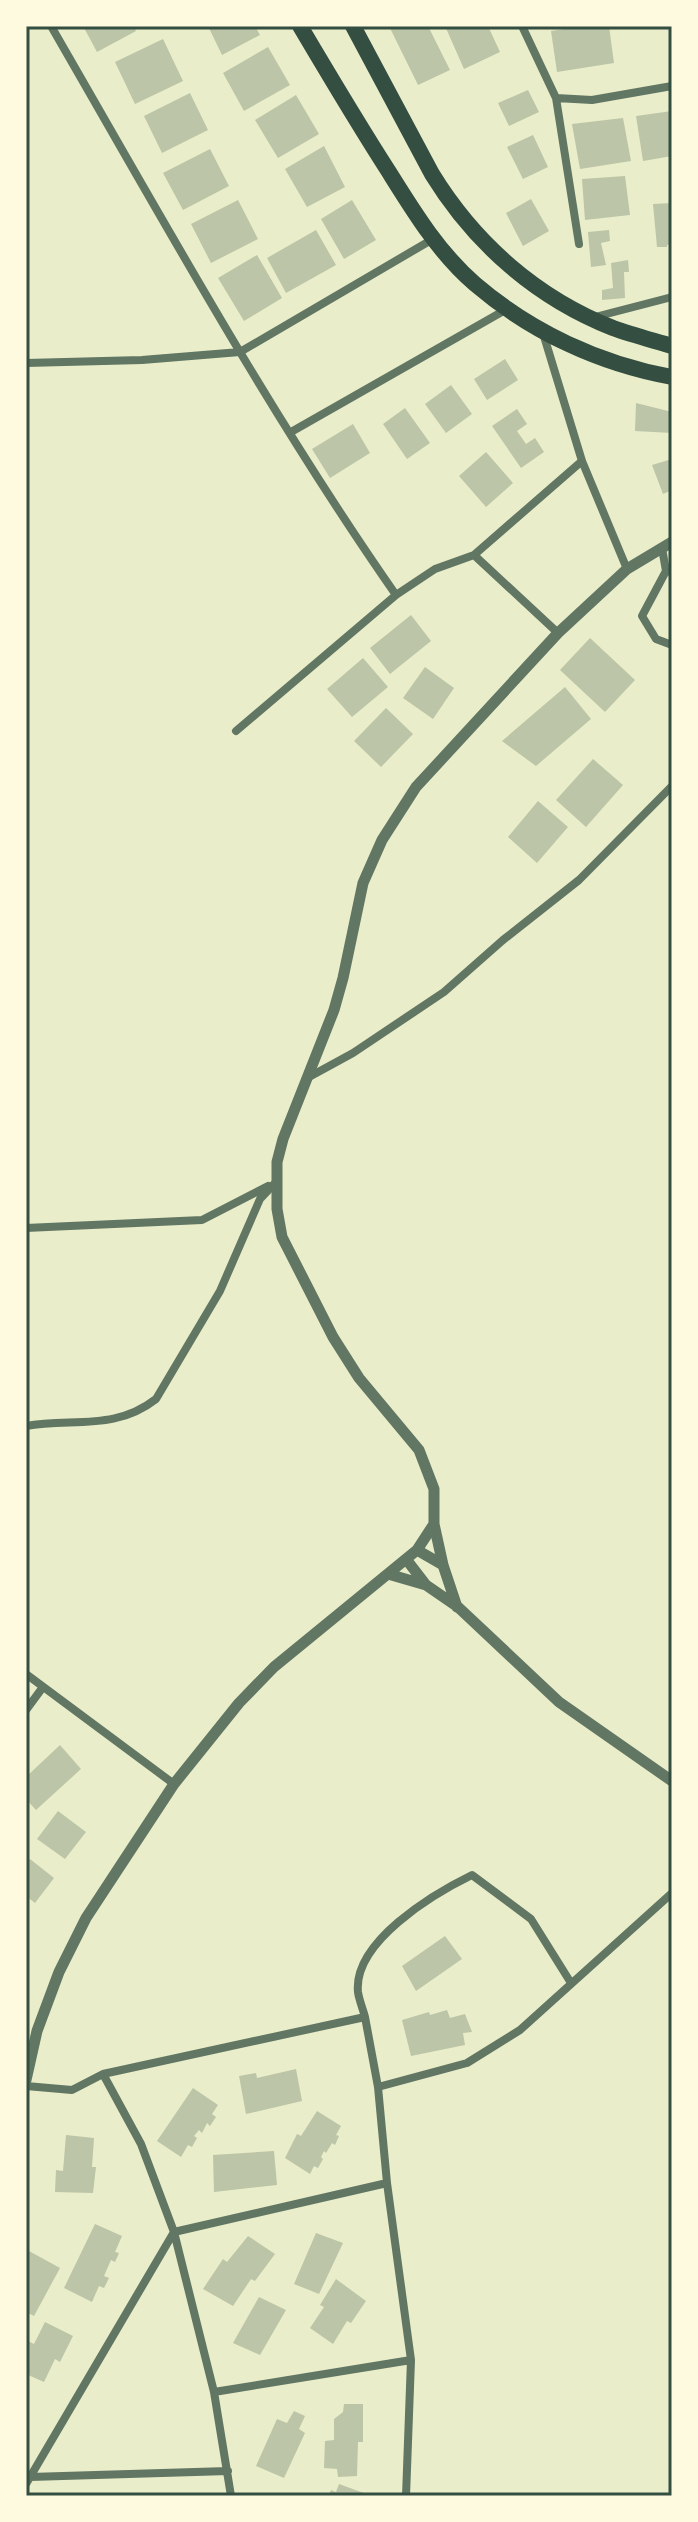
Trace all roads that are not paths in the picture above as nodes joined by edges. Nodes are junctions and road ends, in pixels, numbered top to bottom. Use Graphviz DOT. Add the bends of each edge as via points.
graph roads {
  1 [pos="51,26"];
  2 [pos="300,26"];
  3 [pos="353,26"];
  4 [pos="522,26"];
  5 [pos="672,86"];
  6 [pos="556,98"];
  7 [pos="433,239"];
  8 [pos="579,244"];
  9 [pos="672,297"];
  10 [pos="507,309"];
  11 [pos="591,318"];
  12 [pos="543,332"];
  13 [pos="672,346"];
  14 [pos="240,352"];
  15 [pos="26,363"];
  16 [pos="672,377"];
  17 [pos="291,432"];
  18 [pos="582,461"];
  19 [pos="667,545"];
  20 [pos="474,555"];
  21 [pos="627,569"];
  22 [pos="669,571"];
  23 [pos="396,595"];
  24 [pos="558,633"];
  25 [pos="672,645"];
  26 [pos="236,731"];
  27 [pos="672,786"];
  28 [pos="309,1077"];
  29 [pos="276,1182"];
  30 [pos="26,1228"];
  31 [pos="26,1426"];
  32 [pos="434,1524"];
  33 [pos="417,1550"];
  34 [pos="406,1559"];
  35 [pos="443,1565"];
  36 [pos="388,1574"];
  37 [pos="426,1585"];
  38 [pos="458,1607"];
  39 [pos="26,1674"];
  40 [pos="43,1687"];
  41 [pos="26,1710"];
  42 [pos="672,1781"];
  43 [pos="174,1784"];
  44 [pos="672,1893"];
  45 [pos="571,1983"];
  46 [pos="365,2017"];
  47 [pos="103,2074"];
  48 [pos="26,2083"];
  49 [pos="378,2087"];
  50 [pos="387,2183"];
  51 [pos="174,2232"];
  52 [pos="411,2360"];
  53 [pos="214,2392"];
  54 [pos="228,2471"];
  55 [pos="28,2480"];
  56 [pos="231,2496"];
  57 [pos="406,2496"];
  1 -- 14 [label="street"];
  2 -- 7 [label="highway"];
  3 -- 11 [label="highway" via="432,174 470,226 528,282"];
  4 -- 6 [label="street"];
  5 -- 6 [label="street" via="592,100"];
  6 -- 8 [label="street"];
  7 -- 10 [label="highway"];
  7 -- 14 [label="street"];
  9 -- 11 [label="street"];
  10 -- 12 [label="highway"];
  10 -- 17 [label="street"];
  11 -- 13 [label="highway"];
  12 -- 16 [label="highway" via="605,358"];
  12 -- 18 [label="street"];
  14 -- 15 [label="street"];
  14 -- 17 [label="street"];
  17 -- 23 [label="street"];
  18 -- 20 [label="street"];
  18 -- 21 [label="street"];
  19 -- 21 [label="street"];
  19 -- 22 [label="street"];
  20 -- 23 [label="street" via="435,569"];
  20 -- 24 [label="street"];
  21 -- 24 [label="street"];
  22 -- 25 [label="street" via="642,616 656,639"];
  23 -- 26 [label="street"];
  24 -- 28 [label="street" via="416,787 382,840 363,883 343,978"];
  27 -- 28 [label="street" via="579,880 444,992"];
  28 -- 29 [label="street" via="283,1139"];
  29 -- 30 [label="street" via="202,1220"];
  29 -- 31 [label="street" via="260,1199 220,1291 156,1399 112,1421"];
  29 -- 32 [label="street" via="282,1237 359,1378 419,1450 434,1489"];
  32 -- 33 [label="street"];
  32 -- 35 [label="street"];
  33 -- 34 [label="street"];
  33 -- 35 [label="street"];
  34 -- 36 [label="street"];
  34 -- 37 [label="street"];
  35 -- 38 [label="street"];
  36 -- 37 [label="street"];
  36 -- 43 [label="street" via="274,1667"];
  37 -- 38 [label="street"];
  38 -- 42 [label="street" via="559,1702"];
  39 -- 40 [label="street"];
  40 -- 41 [label="street"];
  40 -- 43 [label="street"];
  43 -- 48 [label="street" via="79,1931 37,2031"];
  44 -- 45 [label="street"];
  45 -- 46 [label="street" via="531,1919 472,1875 389,1930 366,1957 358,1990"];
  45 -- 49 [label="street" via="520,2030 467,2063"];
  46 -- 47 [label="street"];
  46 -- 49 [label="street"];
  47 -- 48 [label="street" via="72,2090"];
  47 -- 51 [label="street" via="141,2144"];
  49 -- 50 [label="street"];
  50 -- 51 [label="street"];
  50 -- 52 [label="street"];
  51 -- 53 [label="street"];
  51 -- 55 [label="street"];
  52 -- 53 [label="street"];
  52 -- 57 [label="street"];
  53 -- 54 [label="street"];
  54 -- 55 [label="street"];
  54 -- 56 [label="street"];
}
